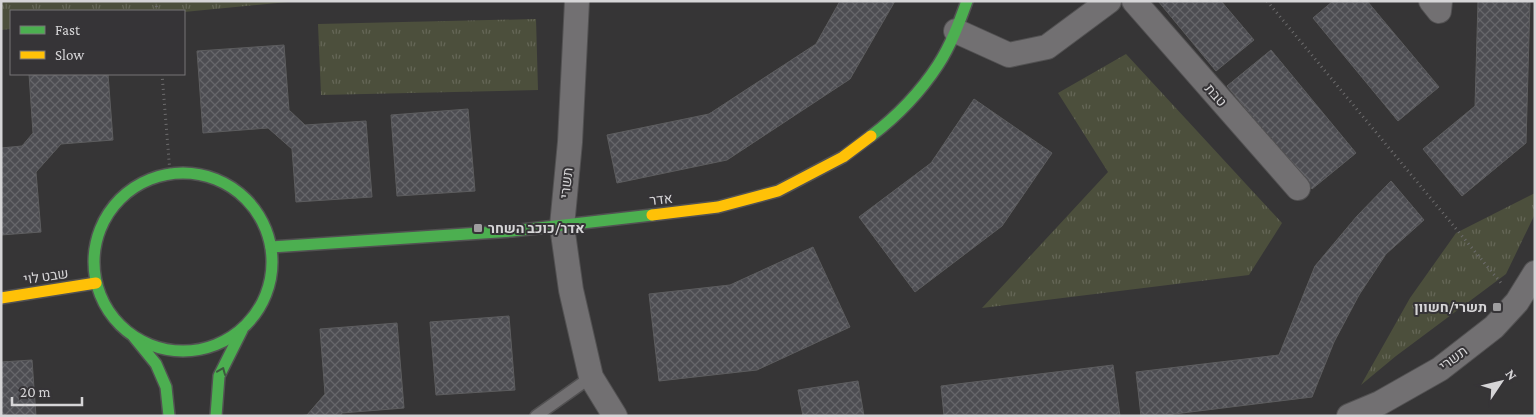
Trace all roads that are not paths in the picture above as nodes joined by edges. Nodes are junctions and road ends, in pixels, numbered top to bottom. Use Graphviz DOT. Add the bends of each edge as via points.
graph roads {
  1 [pos="577,1"];
  2 [pos="967,1"];
  3 [pos="1109,1"];
  4 [pos="1134,1"];
  5 [pos="1431,1"];
  6 [pos="1440,1"];
  7 [pos="956,31"];
  8 [pos="1298,188"];
  9 [pos="562,226"];
  10 [pos="271,247"];
  11 [pos="1535,273"];
  12 [pos="96,283"];
  13 [pos="1,298"];
  14 [pos="242,330"];
  15 [pos="133,336"];
  16 [pos="591,377"];
  17 [pos="169,416"];
  18 [pos="216,416"];
  19 [pos="536,416"];
  20 [pos="615,416"];
  21 [pos="1349,416"];
  1 -- 9 [label="street, תשרי"];
  2 -- 7 [label="street, אדר"];
  3 -- 7 [label="street" via="1047,46 1009,55"];
  4 -- 8 [label="street, טבת"];
  5 -- 6 [label="street" via="1439,10"];
  7 -- 9 [label="street, אדר" via="938,65 920,89 876,132 843,157 778,191 718,207"];
  9 -- 10 [label="street, אדר"];
  9 -- 16 [label="street, תשרי" via="571,290"];
  10 -- 12 [label="street" via="264,225 252,205 235,189 215,178 193,173 170,173 141,182 118,200 101,225 94,254"];
  10 -- 14 [label="street" via="271,277 261,306"];
  11 -- 21 [label="street, תשרי" via="1517,302 1494,327 1440,369 1380,403"];
  12 -- 13 [label="street, שבט לוי"];
  12 -- 15 [label="street" via="116,322"];
  14 -- 15 [label="street" via="217,345 189,351 160,348"];
  18 -- 14 [label="street, one-way" via="219,376"];
  15 -- 17 [label="street" via="156,364 166,387"];
  16 -- 19 [label="lane"];
  16 -- 20 [label="street, תשרי"];
}
